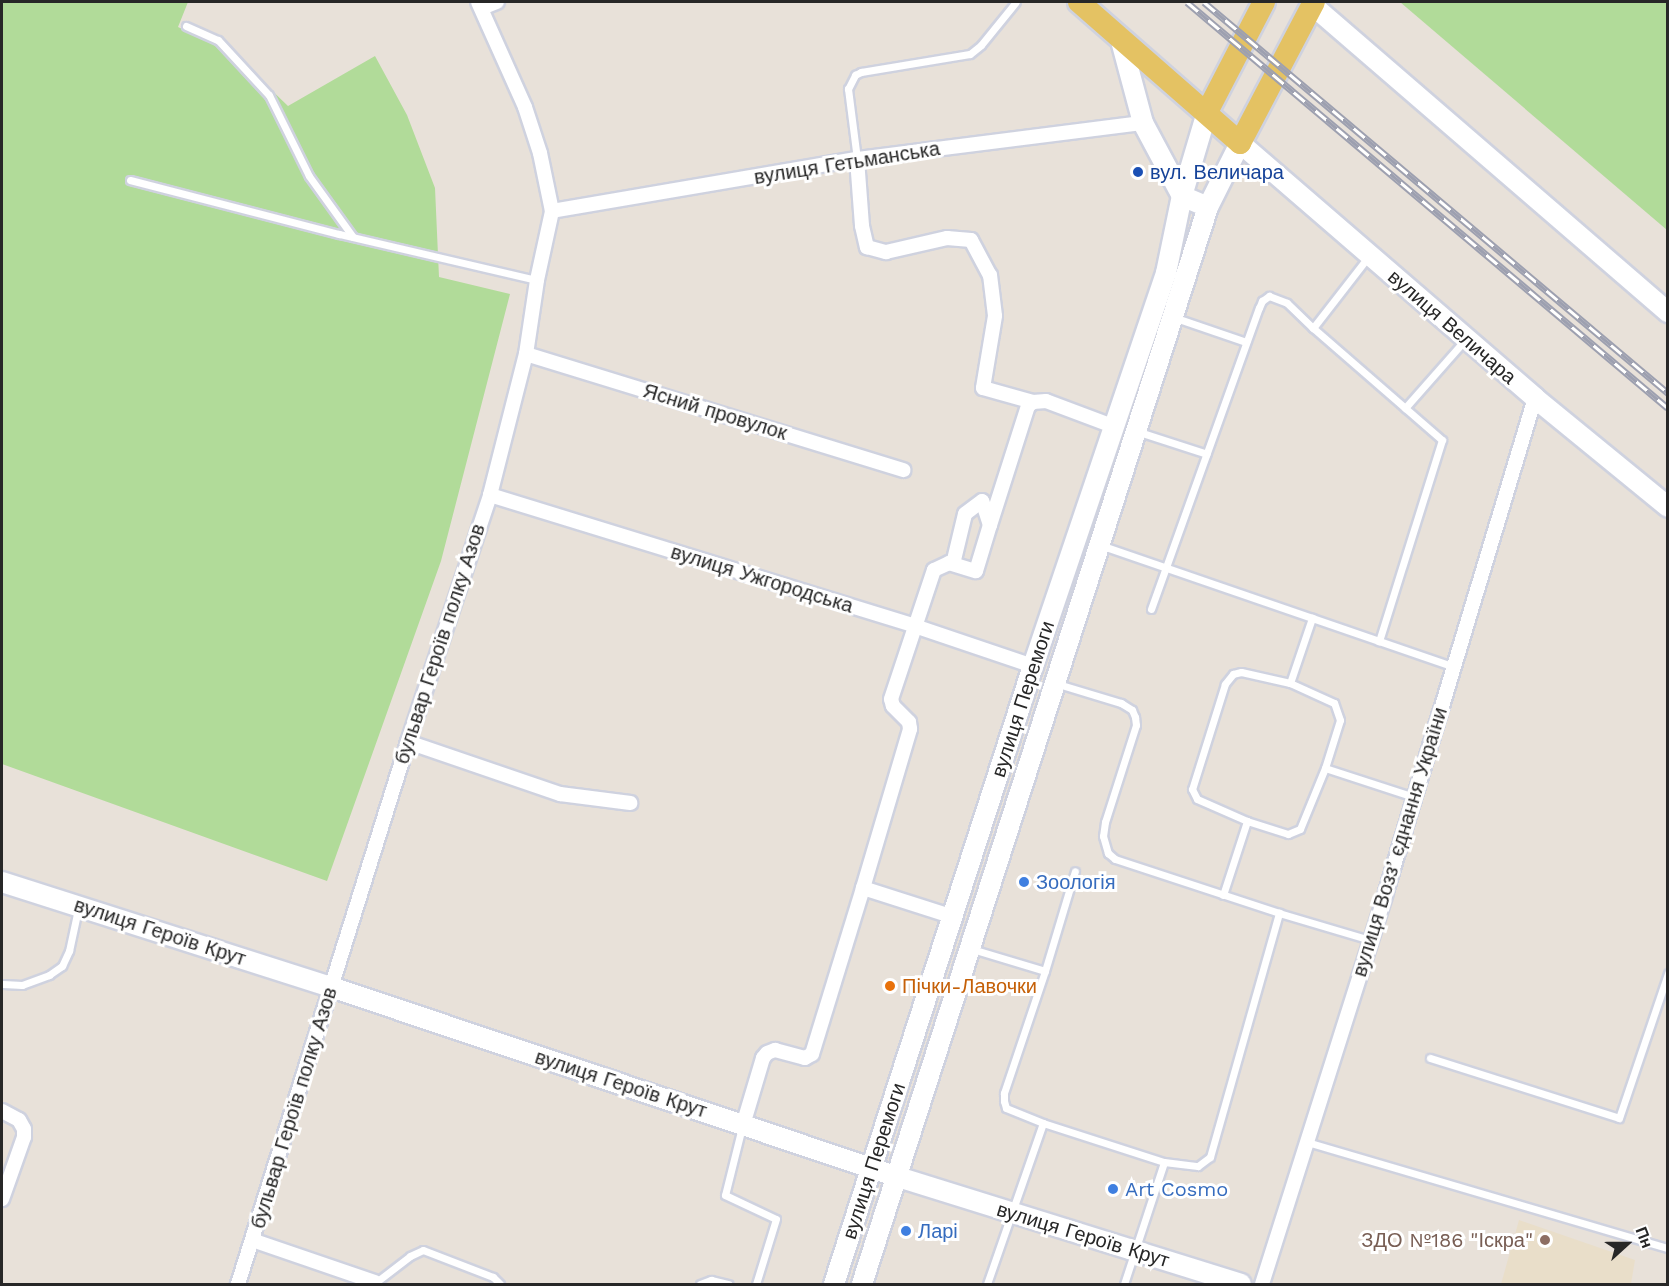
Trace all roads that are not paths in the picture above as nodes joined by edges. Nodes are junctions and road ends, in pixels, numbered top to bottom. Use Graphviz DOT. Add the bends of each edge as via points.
graph roads {
  1 [pos="496,2"];
  2 [pos="1016,2"];
  3 [pos="1078,2"];
  4 [pos="1264,2"];
  5 [pos="1310,2"];
  6 [pos="480,5"];
  7 [pos="186,26"];
  8 [pos="1120,37"];
  9 [pos="1207,112"];
  10 [pos="1143,123"];
  11 [pos="1240,143"];
  12 [pos="857,159"];
  13 [pos="130,180"];
  14 [pos="1182,196"];
  15 [pos="1208,207"];
  16 [pos="552,212"];
  17 [pos="353,237"];
  18 [pos="1370,255"];
  19 [pos="537,279"];
  20 [pos="1668,312"];
  21 [pos="1173,317"];
  22 [pos="1313,328"];
  23 [pos="1466,339"];
  24 [pos="1246,342"];
  25 [pos="526,354"];
  26 [pos="1535,398"];
  27 [pos="1033,402"];
  28 [pos="1405,408"];
  29 [pos="1115,427"];
  30 [pos="1137,431"];
  31 [pos="1207,454"];
  32 [pos="904,470"];
  33 [pos="490,495"];
  34 [pos="1668,507"];
  35 [pos="990,525"];
  36 [pos="1100,545"];
  37 [pos="953,564"];
  38 [pos="1167,568"];
  39 [pos="1151,609"];
  40 [pos="1312,618"];
  41 [pos="915,626"];
  42 [pos="1379,641"];
  43 [pos="1033,666"];
  44 [pos="1454,667"];
  45 [pos="1056,683"];
  46 [pos="1290,683"];
  47 [pos="408,742"];
  48 [pos="1325,768"];
  49 [pos="1414,797"];
  50 [pos="630,802"];
  51 [pos="1247,820"];
  52 [pos="1075,871"];
  53 [pos="2,882"];
  54 [pos="863,888"];
  55 [pos="1223,895"];
  56 [pos="79,906"];
  57 [pos="1279,913"];
  58 [pos="954,917"];
  59 [pos="1370,940"];
  60 [pos="971,948"];
  61 [pos="1045,971"];
  62 [pos="1668,973"];
  63 [pos="3,984"];
  64 [pos="331,987"];
  65 [pos="1430,1058"];
  66 [pos="2,1111"];
  67 [pos="1042,1124"];
  68 [pos="743,1125"];
  69 [pos="1306,1142"];
  70 [pos="1164,1162"];
  71 [pos="873,1168"];
  72 [pos="898,1177"];
  73 [pos="2,1199"];
  74 [pos="1012,1212"];
  75 [pos="252,1240"];
  76 [pos="1668,1248"];
  77 [pos="1134,1251"];
  78 [pos="375,1283"];
  79 [pos="238,1284"];
  80 [pos="500,1284"];
  81 [pos="700,1284"];
  82 [pos="729,1284"];
  83 [pos="756,1284"];
  84 [pos="834,1284"];
  85 [pos="862,1284"];
  86 [pos="987,1284"];
  87 [pos="1124,1284"];
  88 [pos="1241,1284"];
  89 [pos="1262,1284"];
  1 -- 6 [label="street"];
  2 -- 12 [label="lane" via="970,54 855,75 848,89"];
  3 -- 8 [label="main road"];
  4 -- 9 [label="main road"];
  5 -- 11 [label="main road"];
  5 -- 20 [label="main road"];
  6 -- 16 [label="street, бульвар Героїв полку Азов" via="528,116"];
  7 -- 17 [label="lane" via="218,40 269,96 309,176"];
  8 -- 9 [label="main road"];
  8 -- 10 [label="main road"];
  9 -- 11 [label="main road"];
  9 -- 14 [label="main road, вулиця Перемоги"];
  10 -- 12 [label="street, вулиця Гетьманська"];
  10 -- 14 [label="main road"];
  11 -- 15 [label="main road, вулиця Перемоги"];
  11 -- 18 [label="main road, вулиця Величара"];
  12 -- 16 [label="street, вулиця Гетьманська"];
  12 -- 27 [label="street" via="867,247 886,252 947,238 971,240 990,275 995,316 983,388"];
  13 -- 17 [label="lane"];
  14 -- 15 [label="main road"];
  14 -- 29 [label="main road, вулиця Перемоги" via="1166,273"];
  15 -- 21 [label="main road, вулиця Перемоги"];
  16 -- 19 [label="street, бульвар Героїв полку Азов"];
  17 -- 19 [label="lane"];
  18 -- 22 [label="lane"];
  18 -- 23 [label="main road, вулиця Величара"];
  19 -- 25 [label="street, бульвар Героїв полку Азов"];
  21 -- 24 [label="lane"];
  21 -- 30 [label="main road, вулиця Перемоги"];
  22 -- 24 [label="lane" via="1287,303 1269,296 1262,301"];
  22 -- 28 [label="lane"];
  23 -- 26 [label="main road, вулиця Величара"];
  23 -- 28 [label="lane"];
  24 -- 31 [label="lane"];
  25 -- 32 [label="street, Ясний провулок"];
  25 -- 33 [label="street, бульвар Героїв полку Азов"];
  26 -- 34 [label="main road, вулиця Величара"];
  26 -- 44 [label="street, вулиця Воззʼєднання України"];
  27 -- 29 [label="street" via="1046,401"];
  27 -- 35 [label="street" via="1028,406"];
  28 -- 42 [label="lane" via="1442,440"];
  29 -- 43 [label="main road, вулиця Перемоги"];
  30 -- 31 [label="lane"];
  30 -- 36 [label="main road, вулиця Перемоги"];
  31 -- 38 [label="lane"];
  33 -- 41 [label="street, вулиця Ужгородська"];
  33 -- 47 [label="street, бульвар Героїв полку Азов"];
  35 -- 37 [label="street" via="976,572"];
  35 -- 37 [label="street" via="982,501 965,514"];
  36 -- 38 [label="lane"];
  36 -- 45 [label="main road, вулиця Перемоги"];
  37 -- 41 [label="street" via="934,570"];
  38 -- 39 [label="lane"];
  38 -- 40 [label="lane"];
  40 -- 42 [label="lane"];
  40 -- 46 [label="lane"];
  41 -- 43 [label="street, вулиця Ужгородська"];
  41 -- 54 [label="street" via="891,699 910,729"];
  42 -- 44 [label="lane"];
  43 -- 58 [label="main road, вулиця Перемоги"];
  44 -- 49 [label="street, вулиця Воззʼєднання України"];
  45 -- 55 [label="lane" via="1121,703 1135,717 1133,737 1105,822 1103,836 1108,853 1115,859"];
  45 -- 60 [label="main road, вулиця Перемоги"];
  46 -- 48 [label="lane" via="1337,706 1340,720"];
  46 -- 51 [label="lane" via="1241,672 1228,679 1193,784 1197,799"];
  47 -- 50 [label="street" via="560,794"];
  47 -- 64 [label="street, бульвар Героїв полку Азов"];
  48 -- 49 [label="lane"];
  48 -- 51 [label="lane" via="1303,825 1294,833"];
  49 -- 59 [label="street, вулиця Воззʼєднання України"];
  51 -- 55 [label="lane"];
  52 -- 61 [label="lane"];
  53 -- 56 [label="main road, вулиця Героїв Крут"];
  54 -- 58 [label="street"];
  54 -- 68 [label="street" via="812,1054 805,1058 775,1050 767,1053"];
  55 -- 57 [label="lane"];
  56 -- 63 [label="lane" via="62,966 22,985"];
  56 -- 64 [label="main road, вулиця Героїв Крут"];
  57 -- 59 [label="lane"];
  57 -- 70 [label="lane" via="1210,1157 1198,1166"];
  58 -- 71 [label="main road, вулиця Перемоги"];
  59 -- 69 [label="street, вулиця Воззʼєднання України"];
  60 -- 61 [label="lane"];
  60 -- 72 [label="main road, вулиця Перемоги"];
  61 -- 67 [label="lane" via="1004,1093 1006,1108"];
  62 -- 65 [label="lane" via="1619,1118"];
  64 -- 68 [label="main road, вулиця Героїв Крут"];
  64 -- 75 [label="street, бульвар Героїв полку Азов"];
  66 -- 73 [label="street" via="20,1120 24,1137"];
  67 -- 70 [label="lane"];
  67 -- 74 [label="lane"];
  68 -- 71 [label="main road, вулиця Героїв Крут"];
  68 -- 83 [label="lane" via="725,1195 776,1219"];
  69 -- 76 [label="lane"];
  69 -- 89 [label="street, вулиця Воззʼєднання України"];
  70 -- 77 [label="lane"];
  71 -- 72 [label="main road, вулиця Героїв Крут"];
  71 -- 84 [label="main road, вулиця Перемоги"];
  72 -- 74 [label="main road, вулиця Героїв Крут"];
  72 -- 85 [label="main road, вулиця Перемоги"];
  74 -- 77 [label="main road, вулиця Героїв Крут"];
  74 -- 86 [label="lane"];
  75 -- 78 [label="street"];
  75 -- 79 [label="street, бульвар Героїв полку Азов"];
  77 -- 87 [label="lane"];
  77 -- 88 [label="main road, вулиця Героїв Крут"];
  78 -- 80 [label="lane" via="423,1250 493,1277"];
  81 -- 82 [label="lane" via="711,1280"];
}
